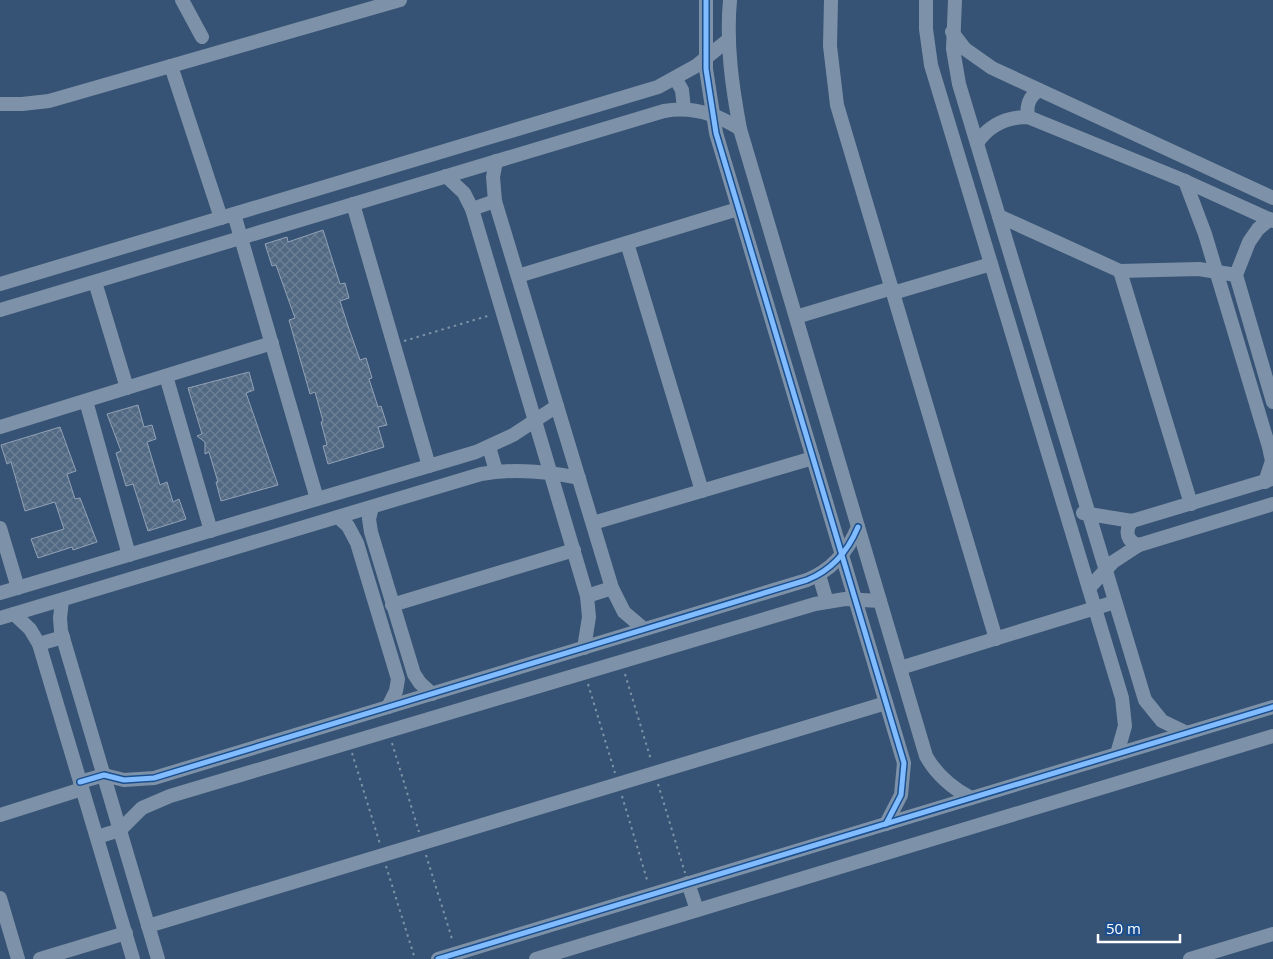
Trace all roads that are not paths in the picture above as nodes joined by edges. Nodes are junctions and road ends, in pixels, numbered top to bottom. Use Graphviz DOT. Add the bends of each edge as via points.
graph roads {
  1 [pos="182,0"];
  2 [pos="396,0"];
  3 [pos="706,0"];
  4 [pos="730,0"];
  5 [pos="831,0"];
  6 [pos="926,0"];
  7 [pos="955,0"];
  8 [pos="952,32"];
  9 [pos="202,37"];
  10 [pos="728,40"];
  11 [pos="706,59"];
  12 [pos="171,66"];
  13 [pos="675,78"];
  14 [pos="1039,90"];
  15 [pos="0,104"];
  16 [pos="684,109"];
  17 [pos="712,115"];
  18 [pos="1028,118"];
  19 [pos="740,129"];
  20 [pos="976,143"];
  21 [pos="496,161"];
  22 [pos="982,161"];
  23 [pos="961,168"];
  24 [pos="446,176"];
  25 [pos="1185,181"];
  26 [pos="1273,198"];
  27 [pos="496,201"];
  28 [pos="353,204"];
  29 [pos="472,208"];
  30 [pos="738,209"];
  31 [pos="234,214"];
  32 [pos="999,216"];
  33 [pos="221,218"];
  34 [pos="1272,220"];
  35 [pos="241,238"];
  36 [pos="627,242"];
  37 [pos="991,264"];
  38 [pos="1215,270"];
  39 [pos="1120,272"];
  40 [pos="1236,274"];
  41 [pos="518,276"];
  42 [pos="95,282"];
  43 [pos="0,284"];
  44 [pos="892,291"];
  45 [pos="0,310"];
  46 [pos="796,317"];
  47 [pos="272,343"];
  48 [pos="166,376"];
  49 [pos="127,388"];
  50 [pos="86,400"];
  51 [pos="1273,402"];
  52 [pos="557,406"];
  53 [pos="536,422"];
  54 [pos="0,427"];
  55 [pos="489,447"];
  56 [pos="813,458"];
  57 [pos="429,466"];
  58 [pos="496,471"];
  59 [pos="551,472"];
  60 [pos="579,478"];
  61 [pos="1269,480"];
  62 [pos="702,491"];
  63 [pos="318,499"];
  64 [pos="1191,504"];
  65 [pos="1273,504"];
  66 [pos="372,506"];
  67 [pos="1065,507"];
  68 [pos="1089,515"];
  69 [pos="338,516"];
  70 [pos="1132,521"];
  71 [pos="592,524"];
  72 [pos="858,527"];
  73 [pos="0,528"];
  74 [pos="209,531"];
  75 [pos="372,538"];
  76 [pos="181,540"];
  77 [pos="357,543"];
  78 [pos="1139,545"];
  79 [pos="574,550"];
  80 [pos="214,554"];
  81 [pos="129,555"];
  82 [pos="842,556"];
  83 [pos="188,562"];
  84 [pos="1105,569"];
  85 [pos="819,575"];
  86 [pos="18,588"];
  87 [pos="612,588"];
  88 [pos="1089,588"];
  89 [pos="0,593"];
  90 [pos="587,596"];
  91 [pos="855,599"];
  92 [pos="62,600"];
  93 [pos="880,601"];
  94 [pos="827,602"];
  95 [pos="1116,602"];
  96 [pos="392,605"];
  97 [pos="1095,609"];
  98 [pos="7,616"];
  99 [pos="644,630"];
  100 [pos="63,637"];
  101 [pos="996,639"];
  102 [pos="38,644"];
  103 [pos="584,648"];
  104 [pos="900,668"];
  105 [pos="514,669"];
  106 [pos="414,674"];
  107 [pos="398,679"];
  108 [pos="520,692"];
  109 [pos="432,694"];
  110 [pos="1145,700"];
  111 [pos="886,703"];
  112 [pos="388,707"];
  113 [pos="1124,707"];
  114 [pos="1273,707"];
  115 [pos="1187,733"];
  116 [pos="1273,736"];
  117 [pos="1117,754"];
  118 [pos="926,756"];
  119 [pos="904,763"];
  120 [pos="104,775"];
  121 [pos="164,776"];
  122 [pos="81,786"];
  123 [pos="170,796"];
  124 [pos="971,798"];
  125 [pos="0,815"];
  126 [pos="886,824"];
  127 [pos="120,830"];
  128 [pos="97,837"];
  129 [pos="688,884"];
  130 [pos="0,898"];
  131 [pos="697,910"];
  132 [pos="148,926"];
  133 [pos="126,933"];
  134 [pos="1273,934"];
  135 [pos="18,959"];
  136 [pos="40,959"];
  137 [pos="134,959"];
  138 [pos="158,959"];
  139 [pos="438,959"];
  140 [pos="536,959"];
  141 [pos="1190,959"];
  1 -- 9 [label="street"];
  2 -- 12 [label="street"];
  3 -- 11 [label="street"];
  4 -- 10 [label="street"];
  5 -- 44 [label="street" via="830,46 837,105"];
  6 -- 23 [label="street" via="931,65"];
  7 -- 8 [label="street"];
  8 -- 14 [label="street" via="965,49 983,63"];
  8 -- 20 [label="street" via="957,76"];
  10 -- 11 [label="street"];
  10 -- 19 [label="street"];
  11 -- 13 [label="street"];
  11 -- 17 [label="street"];
  12 -- 15 [label="street" via="49,101"];
  12 -- 33 [label="street"];
  13 -- 16 [label="street" via="682,90"];
  13 -- 31 [label="street" via="658,86"];
  14 -- 18 [label="street" via="1030,98"];
  14 -- 26 [label="street"];
  16 -- 17 [label="street"];
  16 -- 21 [label="street" via="664,111"];
  17 -- 19 [label="street"];
  17 -- 30 [label="street"];
  18 -- 20 [label="street" via="1017,117 998,123"];
  18 -- 25 [label="street"];
  19 -- 46 [label="street"];
  20 -- 22 [label="street"];
  21 -- 24 [label="street"];
  21 -- 27 [label="street" via="492,177"];
  22 -- 23 [label="street"];
  22 -- 32 [label="street"];
  23 -- 37 [label="street"];
  24 -- 28 [label="street"];
  24 -- 29 [label="street" via="464,194"];
  25 -- 34 [label="street"];
  25 -- 38 [label="street"];
  27 -- 29 [label="street"];
  27 -- 41 [label="street"];
  28 -- 35 [label="street"];
  28 -- 57 [label="street"];
  29 -- 53 [label="street"];
  30 -- 36 [label="street"];
  30 -- 56 [label="street"];
  31 -- 33 [label="street"];
  31 -- 35 [label="street"];
  32 -- 39 [label="street"];
  32 -- 68 [label="street"];
  33 -- 43 [label="street"];
  34 -- 40 [label="street" via="1249,242"];
  35 -- 42 [label="street"];
  35 -- 47 [label="street"];
  36 -- 41 [label="street"];
  36 -- 62 [label="street"];
  37 -- 44 [label="street"];
  37 -- 67 [label="street"];
  38 -- 39 [label="street"];
  38 -- 40 [label="street"];
  38 -- 61 [label="street" via="1271,454"];
  39 -- 64 [label="street"];
  40 -- 51 [label="street"];
  41 -- 52 [label="street"];
  42 -- 45 [label="street"];
  42 -- 49 [label="street"];
  44 -- 46 [label="street"];
  44 -- 101 [label="street"];
  46 -- 72 [label="street"];
  47 -- 48 [label="street"];
  47 -- 63 [label="street"];
  48 -- 49 [label="street"];
  48 -- 74 [label="street"];
  49 -- 50 [label="street"];
  50 -- 54 [label="street"];
  50 -- 81 [label="street"];
  52 -- 53 [label="street"];
  52 -- 60 [label="street"];
  53 -- 55 [label="street"];
  53 -- 59 [label="street"];
  55 -- 57 [label="street"];
  55 -- 58 [label="street"];
  56 -- 62 [label="street"];
  56 -- 82 [label="street"];
  57 -- 63 [label="street"];
  58 -- 59 [label="street"];
  58 -- 66 [label="street"];
  59 -- 60 [label="street"];
  59 -- 79 [label="street"];
  60 -- 71 [label="street"];
  61 -- 64 [label="street"];
  62 -- 71 [label="street"];
  63 -- 74 [label="street"];
  64 -- 70 [label="street"];
  65 -- 78 [label="street"];
  66 -- 69 [label="street"];
  66 -- 75 [label="street" via="369,519"];
  67 -- 68 [label="street"];
  67 -- 88 [label="street"];
  68 -- 70 [label="street"];
  68 -- 84 [label="street"];
  69 -- 77 [label="street"];
  69 -- 80 [label="street"];
  70 -- 78 [label="street" via="1127,536"];
  71 -- 87 [label="street"];
  72 -- 82 [label="street"];
  72 -- 93 [label="street"];
  73 -- 86 [label="street"];
  74 -- 76 [label="street"];
  74 -- 80 [label="street"];
  75 -- 77 [label="street"];
  75 -- 96 [label="street"];
  76 -- 81 [label="street"];
  76 -- 83 [label="street"];
  77 -- 107 [label="street"];
  78 -- 84 [label="street"];
  79 -- 90 [label="street"];
  79 -- 96 [label="street"];
  80 -- 83 [label="street"];
  81 -- 86 [label="street"];
  82 -- 85 [label="street"];
  82 -- 91 [label="street"];
  83 -- 92 [label="street"];
  84 -- 88 [label="street"];
  84 -- 95 [label="street"];
  85 -- 94 [label="street"];
  85 -- 99 [label="street"];
  86 -- 89 [label="street"];
  87 -- 90 [label="street"];
  87 -- 99 [label="street" via="624,612"];
  88 -- 97 [label="street"];
  90 -- 103 [label="street" via="589,627"];
  91 -- 93 [label="street"];
  91 -- 94 [label="street"];
  91 -- 111 [label="street"];
  92 -- 98 [label="street"];
  92 -- 100 [label="street"];
  93 -- 104 [label="street"];
  94 -- 108 [label="street"];
  95 -- 97 [label="street"];
  95 -- 110 [label="street"];
  96 -- 106 [label="street"];
  97 -- 101 [label="street"];
  97 -- 113 [label="street"];
  98 -- 102 [label="street" via="30,629"];
  99 -- 103 [label="street"];
  100 -- 102 [label="street"];
  100 -- 120 [label="street"];
  101 -- 104 [label="street"];
  102 -- 122 [label="street"];
  103 -- 105 [label="street"];
  104 -- 118 [label="street"];
  105 -- 108 [label="street"];
  105 -- 109 [label="street"];
  106 -- 107 [label="street"];
  106 -- 109 [label="street"];
  107 -- 112 [label="street"];
  108 -- 123 [label="street"];
  109 -- 112 [label="street"];
  110 -- 113 [label="street" via="1139,708"];
  110 -- 115 [label="street" via="1162,721"];
  111 -- 119 [label="street"];
  111 -- 132 [label="street"];
  112 -- 121 [label="street"];
  113 -- 117 [label="street" via="1124,736"];
  114 -- 115 [label="street"];
  115 -- 117 [label="street"];
  116 -- 131 [label="street"];
  117 -- 124 [label="street"];
  118 -- 119 [label="street"];
  118 -- 124 [label="street" via="948,784"];
  119 -- 126 [label="street" via="901,795"];
  120 -- 121 [label="street" via="134,781"];
  120 -- 122 [label="street"];
  120 -- 127 [label="street"];
  121 -- 123 [label="street"];
  122 -- 125 [label="street"];
  122 -- 128 [label="street"];
  123 -- 127 [label="street" via="142,808"];
  124 -- 126 [label="street"];
  126 -- 129 [label="street"];
  127 -- 128 [label="street"];
  127 -- 132 [label="street"];
  128 -- 133 [label="street"];
  129 -- 131 [label="street"];
  129 -- 139 [label="street"];
  130 -- 135 [label="street"];
  131 -- 140 [label="street"];
  132 -- 138 [label="street"];
  133 -- 136 [label="street"];
  133 -- 137 [label="street"];
  134 -- 141 [label="street"];
}
